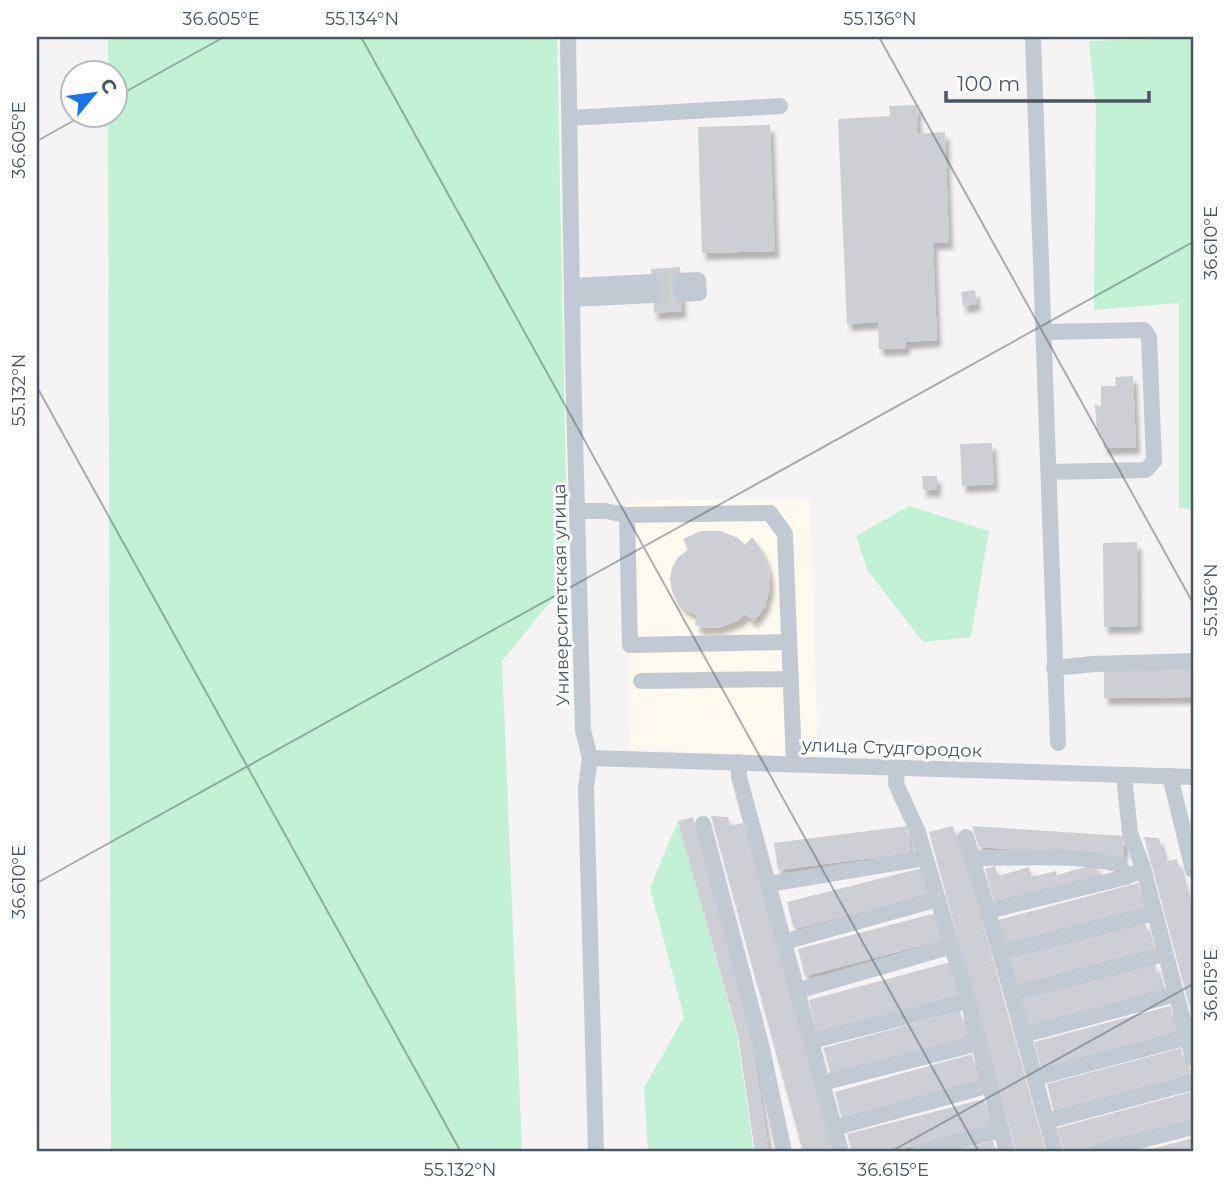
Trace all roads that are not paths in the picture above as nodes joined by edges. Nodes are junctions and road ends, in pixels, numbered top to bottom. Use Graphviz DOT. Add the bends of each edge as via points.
graph roads {
  1 [pos="568,37"];
  2 [pos="1033,37"];
  3 [pos="780,106"];
  4 [pos="570,118"];
  5 [pos="652,289"];
  6 [pos="572,293"];
  7 [pos="1044,332"];
  8 [pos="1049,472"];
  9 [pos="578,511"];
  10 [pos="627,515"];
  11 [pos="789,642"];
  12 [pos="1193,661"];
  13 [pos="1054,668"];
  14 [pos="791,679"];
  15 [pos="641,681"];
  16 [pos="1058,743"];
  17 [pos="590,758"];
  18 [pos="739,762"];
  19 [pos="794,764"];
  20 [pos="897,768"];
  21 [pos="1124,775"];
  22 [pos="1170,776"];
  23 [pos="1193,777"];
  24 [pos="703,824"];
  25 [pos="966,837"];
  26 [pos="925,858"];
  27 [pos="972,858"];
  28 [pos="1143,869"];
  29 [pos="1193,872"];
  30 [pos="1126,877"];
  31 [pos="769,884"];
  32 [pos="938,899"];
  33 [pos="988,912"];
  34 [pos="1154,913"];
  35 [pos="784,942"];
  36 [pos="952,946"];
  37 [pos="1000,953"];
  38 [pos="1165,954"];
  39 [pos="797,991"];
  40 [pos="1013,994"];
  41 [pos="1175,994"];
  42 [pos="968,1001"];
  43 [pos="1023,1035"];
  44 [pos="1188,1037"];
  45 [pos="811,1041"];
  46 [pos="979,1043"];
  47 [pos="1193,1058"];
  48 [pos="1035,1078"];
  49 [pos="1193,1082"];
  50 [pos="822,1083"];
  51 [pos="990,1085"];
  52 [pos="1047,1121"];
  53 [pos="1193,1127"];
  54 [pos="834,1128"];
  55 [pos="1001,1130"];
  56 [pos="596,1152"];
  57 [pos="784,1152"];
  58 [pos="841,1152"];
  59 [pos="920,1152"];
  60 [pos="1007,1152"];
  61 [pos="1055,1152"];
  62 [pos="1096,1152"];
  1 -- 4 [label="street, Университетская улица"];
  2 -- 7 [label="street"];
  3 -- 4 [label="street"];
  4 -- 6 [label="street, Университетская улица"];
  5 -- 6 [label="street"];
  6 -- 9 [label="street, Университетская улица"];
  7 -- 8 [label="street"];
  7 -- 8 [label="street" via="1144,330 1149,337 1154,461 1146,470"];
  8 -- 13 [label="street"];
  9 -- 10 [label="street"];
  9 -- 17 [label="street, Университетская улица" via="583,730"];
  10 -- 11 [label="street" via="770,513 785,534"];
  10 -- 11 [label="street" via="630,645"];
  11 -- 14 [label="street"];
  12 -- 13 [label="street"];
  13 -- 16 [label="street"];
  14 -- 15 [label="street"];
  14 -- 19 [label="street"];
  17 -- 18 [label="street, улица Студгородок"];
  17 -- 56 [label="street, Университетская улица" via="586,788"];
  18 -- 19 [label="street, улица Студгородок"];
  18 -- 31 [label="street" via="739,778"];
  19 -- 20 [label="street, улица Студгородок"];
  20 -- 21 [label="street, улица Студгородок"];
  20 -- 26 [label="street" via="895,784"];
  21 -- 22 [label="street, улица Студгородок"];
  21 -- 28 [label="street" via="1130,833"];
  22 -- 23 [label="street, улица Студгородок"];
  22 -- 29 [label="street"];
  24 -- 57 [label="street" via="761,1044"];
  25 -- 27 [label="street"];
  26 -- 31 [label="street"];
  26 -- 32 [label="street"];
  27 -- 30 [label="street" via="1101,860 1119,864"];
  27 -- 33 [label="street"];
  28 -- 30 [label="street"];
  28 -- 34 [label="street"];
  30 -- 33 [label="street"];
  31 -- 35 [label="street"];
  32 -- 35 [label="street"];
  32 -- 36 [label="street"];
  33 -- 37 [label="street"];
  34 -- 37 [label="street"];
  34 -- 38 [label="street"];
  35 -- 39 [label="street"];
  36 -- 39 [label="street"];
  36 -- 42 [label="street"];
  37 -- 40 [label="street"];
  38 -- 40 [label="street"];
  38 -- 41 [label="street"];
  39 -- 45 [label="street"];
  40 -- 43 [label="street"];
  41 -- 43 [label="street"];
  41 -- 44 [label="street"];
  42 -- 45 [label="street"];
  42 -- 46 [label="street"];
  43 -- 48 [label="street"];
  44 -- 47 [label="street"];
  44 -- 48 [label="street"];
  45 -- 50 [label="street"];
  46 -- 50 [label="street"];
  46 -- 51 [label="street"];
  48 -- 52 [label="street"];
  49 -- 52 [label="street"];
  50 -- 54 [label="street"];
  51 -- 54 [label="street"];
  51 -- 55 [label="street"];
  52 -- 61 [label="street"];
  53 -- 62 [label="street"];
  54 -- 58 [label="street"];
  55 -- 59 [label="street"];
  55 -- 60 [label="street"];
}
